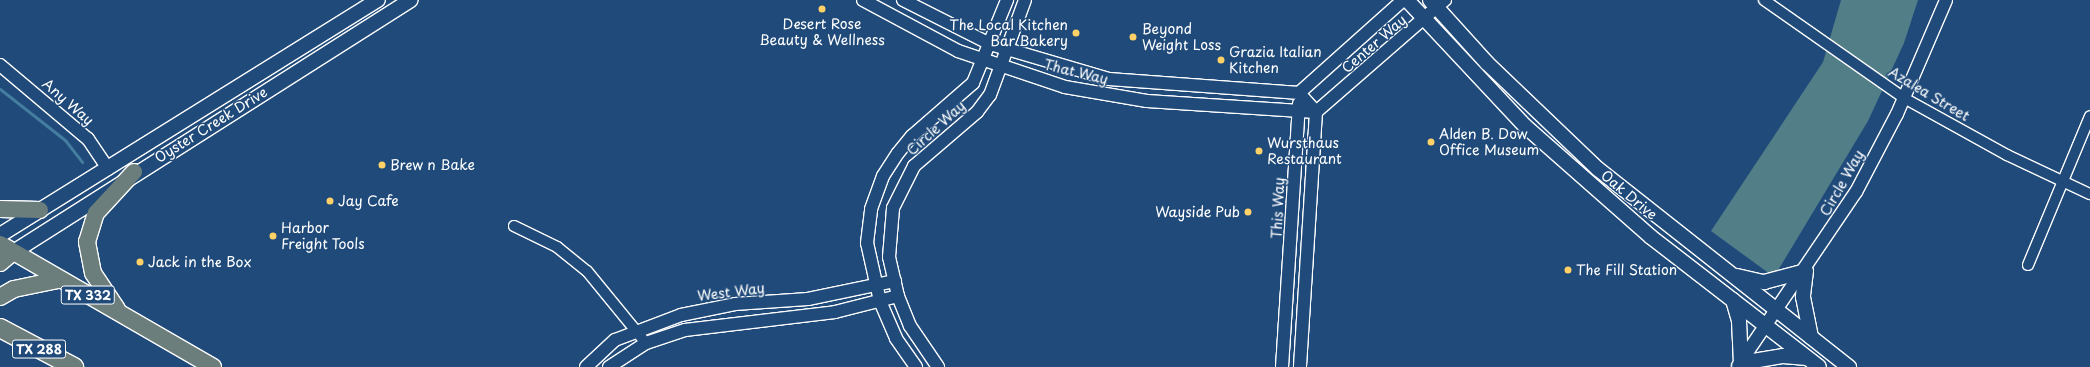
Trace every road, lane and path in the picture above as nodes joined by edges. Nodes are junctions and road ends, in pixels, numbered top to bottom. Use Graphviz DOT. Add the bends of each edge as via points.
graph roads {
  1 [pos="378,0"];
  2 [pos="411,0"];
  3 [pos="862,0"];
  4 [pos="903,0"];
  5 [pos="1007,0"];
  6 [pos="1026,0"];
  7 [pos="1403,0"];
  8 [pos="1407,0"];
  9 [pos="1764,0"];
  10 [pos="1946,0"];
  11 [pos="1435,2"];
  12 [pos="1424,20"];
  13 [pos="990,44"];
  14 [pos="1007,51"];
  15 [pos="984,60"];
  16 [pos="0,64"];
  17 [pos="1002,67"];
  18 [pos="1299,93"];
  19 [pos="1904,98"];
  20 [pos="1299,111"];
  21 [pos="1316,112"];
  22 [pos="2090,116"];
  23 [pos="108,168"];
  24 [pos="134,172"];
  25 [pos="2063,183"];
  26 [pos="2090,194"];
  27 [pos="0,209"];
  28 [pos="40,210"];
  29 [pos="514,226"];
  30 [pos="0,235"];
  31 [pos="6,249"];
  32 [pos="0,263"];
  33 [pos="2028,265"];
  34 [pos="1806,271"];
  35 [pos="1730,274"];
  36 [pos="58,280"];
  37 [pos="895,281"];
  38 [pos="876,286"];
  39 [pos="898,296"];
  40 [pos="0,297"];
  41 [pos="1732,300"];
  42 [pos="880,301"];
  43 [pos="118,310"];
  44 [pos="698,311"];
  45 [pos="1777,311"];
  46 [pos="704,326"];
  47 [pos="1767,326"];
  48 [pos="635,329"];
  49 [pos="2,330"];
  50 [pos="1811,337"];
  51 [pos="646,343"];
  52 [pos="1807,358"];
  53 [pos="1739,365"];
  54 [pos="74,367"];
  55 [pos="212,367"];
  56 [pos="586,367"];
  57 [pos="609,367"];
  58 [pos="916,367"];
  59 [pos="938,367"];
  60 [pos="1282,367"];
  61 [pos="1300,367"];
  62 [pos="1819,367"];
  63 [pos="1849,367"];
  1 -- 23 [label="main road, Oyster Creek Drive"];
  2 -- 24 [label="main road, Oyster Creek Drive"];
  3 -- 15 [label="street, That Way" via="926,36"];
  4 -- 13 [label="street, That Way"];
  5 -- 13 [label="street, Circle Way"];
  6 -- 14 [label="street, Circle Way"];
  7 -- 18 [label="street, Center Way"];
  8 -- 12 [label="main road, Oak Drive"];
  9 -- 19 [label="street, Azalea Street"];
  10 -- 19 [label="street, Circle Way"];
  11 -- 12 [label="street, Center Way"];
  11 -- 35 [label="main road, Oak Drive" via="1487,63 1598,169"];
  12 -- 21 [label="street, Center Way"];
  12 -- 41 [label="main road, Oak Drive" via="1525,126 1651,237"];
  13 -- 14 [label="street, That Way"];
  13 -- 15 [label="street, Circle Way"];
  14 -- 17 [label="street, Circle Way"];
  14 -- 18 [label="street, That Way" via="1109,79"];
  15 -- 17 [label="street, That Way"];
  15 -- 38 [label="street, Circle Way" via="967,91 912,136 883,176 871,209 867,243"];
  16 -- 23 [label="street, Any Way" via="88,139"];
  17 -- 20 [label="street, That Way" via="1104,96"];
  17 -- 37 [label="street, Circle Way" via="985,103 926,152 906,178 889,224 888,257"];
  18 -- 20 [label="street, This Way"];
  18 -- 21 [label="street"];
  19 -- 25 [label="street, Azalea Street"];
  19 -- 34 [label="street, Circle Way" via="1856,192"];
  20 -- 21 [label="street"];
  20 -- 60 [label="street, This Way"];
  21 -- 61 [label="street"];
  22 -- 25 [label="street"];
  23 -- 28 [label="main road, Oyster Creek Drive"];
  24 -- 31 [label="main road, Oyster Creek Drive"];
  24 -- 43 [label="main road" via="96,212 87,242 93,273"];
  25 -- 26 [label="street, Azalea Street"];
  25 -- 33 [label="street"];
  27 -- 28 [label="main road"];
  28 -- 30 [label="main road, Oyster Creek Drive"];
  29 -- 48 [label="street" via="572,258 600,284"];
  31 -- 32 [label="main road"];
  31 -- 36 [label="main road, TX 332"];
  34 -- 35 [label="main road" via="1764,282"];
  34 -- 45 [label="street, Circle Way"];
  34 -- 50 [label="main road" via="1803,297"];
  35 -- 45 [label="main road, Oak Drive"];
  36 -- 40 [label="main road" via="14,288"];
  36 -- 43 [label="main road, TX 332"];
  37 -- 38 [label="street, West Way"];
  37 -- 39 [label="street, Circle Way"];
  38 -- 42 [label="street, Circle Way"];
  38 -- 44 [label="street, West Way" via="808,299"];
  39 -- 42 [label="street"];
  39 -- 59 [label="street, Circle Way" via="910,326"];
  41 -- 47 [label="main road, Oak Drive"];
  41 -- 53 [label="main road" via="1739,321"];
  42 -- 46 [label="street" via="835,312"];
  42 -- 58 [label="street, Circle Way" via="896,338"];
  43 -- 55 [label="main road, TX 332"];
  44 -- 46 [label="street"];
  44 -- 48 [label="street, West Way"];
  45 -- 47 [label="street, Circle Way"];
  45 -- 50 [label="main road, Oak Drive"];
  46 -- 51 [label="street"];
  47 -- 52 [label="main road, Oak Drive"];
  47 -- 53 [label="street, Circle Way"];
  48 -- 51 [label="street"];
  48 -- 56 [label="street, West Way" via="615,340"];
  49 -- 54 [label="highway, TX 288"];
  50 -- 63 [label="main road, Oak Drive"];
  51 -- 57 [label="street"];
  52 -- 53 [label="main road" via="1783,356"];
  52 -- 62 [label="main road, Oak Drive"];
}
